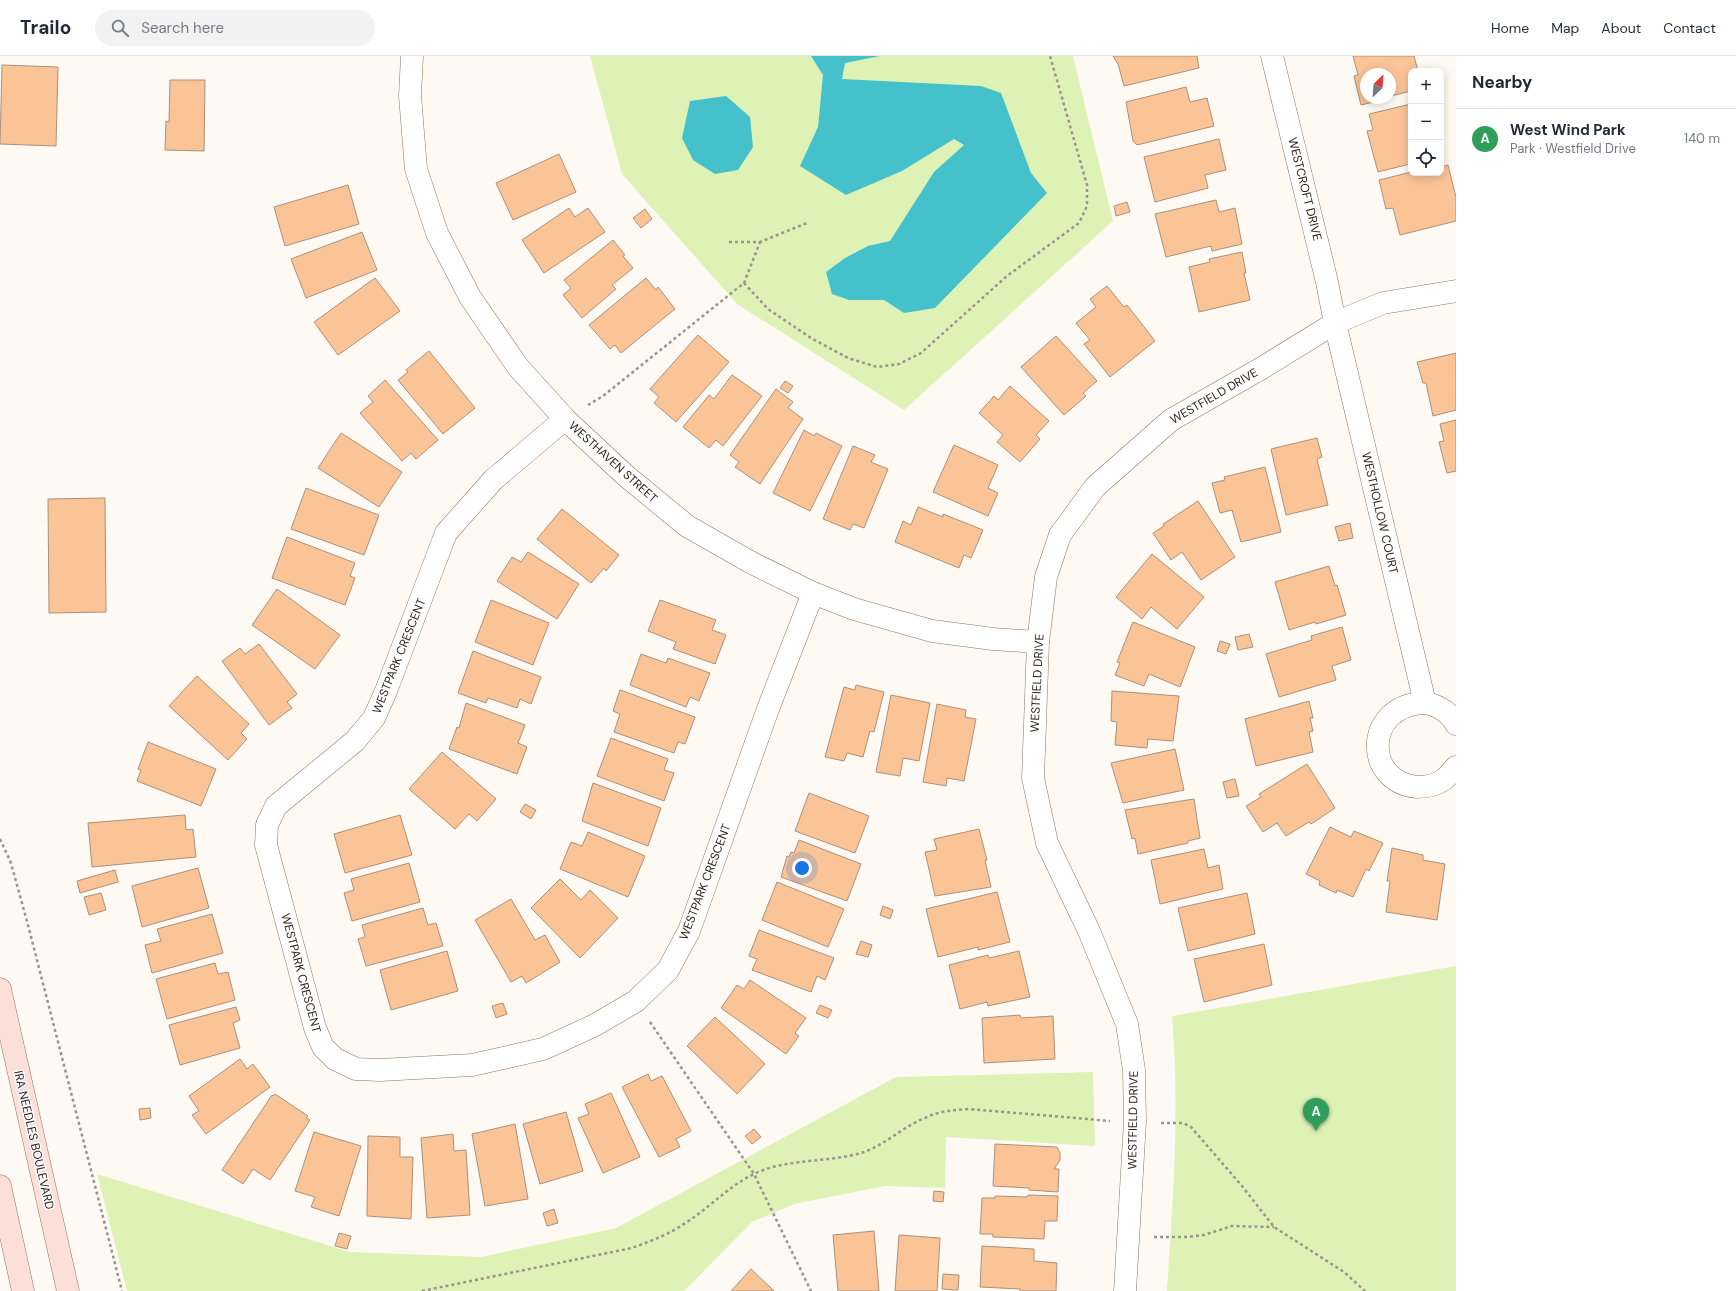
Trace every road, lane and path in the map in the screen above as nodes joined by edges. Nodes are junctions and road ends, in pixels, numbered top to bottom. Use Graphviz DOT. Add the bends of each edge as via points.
graph roads {
  1 [pos="412,56"];
  2 [pos="1050,56"];
  3 [pos="1272,56"];
  4 [pos="807,223"];
  5 [pos="729,242"];
  6 [pos="760,242"];
  7 [pos="744,283"];
  8 [pos="1456,291"];
  9 [pos="1335,323"];
  10 [pos="565,419"];
  11 [pos="813,593"];
  12 [pos="1038,642"];
  13 [pos="1425,703"];
  14 [pos="1456,724"];
  15 [pos="1456,767"];
  16 [pos="0,839"];
  17 [pos="0,989"];
  18 [pos="636,1001"];
  19 [pos="1113,1120"];
  20 [pos="1159,1123"];
  21 [pos="754,1174"];
  22 [pos="0,1186"];
  23 [pos="1274,1227"];
  24 [pos="1129,1237"];
  25 [pos="23,1291"];
  26 [pos="68,1291"];
  27 [pos="122,1291"];
  28 [pos="422,1291"];
  29 [pos="427,1291"];
  30 [pos="811,1291"];
  31 [pos="1125,1291"];
  32 [pos="1365,1291"];
  1 -- 10 [label="street, WESTHAVEN STREET" via="410,96 416,169 437,233 470,297 514,360"];
  2 -- 7 [label="path" via="1086,185 1087,206 1079,223 1007,276 921,353 899,364 876,367 848,358 811,338 768,309"];
  3 -- 9 [label="street, WESTCROFT DRIVE"];
  4 -- 6 [label="path"];
  5 -- 6 [label="path"];
  6 -- 7 [label="path"];
  7 -- 10 [label="path" via="603,396"];
  8 -- 9 [label="street, WESTFIELD DRIVE" via="1383,303"];
  9 -- 12 [label="street, WESTFIELD DRIVE" via="1170,420 1095,487 1060,535 1046,577"];
  9 -- 13 [label="street, WESTHOLLOW COURT"];
  10 -- 11 [label="street, WESTHAVEN STREET" via="625,476 687,526"];
  10 -- 18 [label="street, WESTPARK CRESCENT" via="493,480 446,533 374,718 355,741 276,806 267,825 266,845 315,1028 323,1047 335,1059 356,1069 472,1065 543,1049 595,1025"];
  11 -- 12 [label="street, WESTHAVEN STREET" via="854,609 932,631"];
  11 -- 18 [label="street, WESTPARK CRESCENT" via="768,709 689,930 668,970"];
  12 -- 24 [label="street, WESTFIELD DRIVE" via="1033,778 1047,843 1089,931 1127,1024 1134,1070 1135,1121"];
  13 -- 14 [label="street" via="1444,711"];
  13 -- 15 [label="street" via="1407,704 1394,711 1384,721 1378,734 1378,756 1384,769 1391,777 1408,786 1426,787 1443,780"];
  16 -- 27 [label="path" via="11,863 24,910"];
  17 -- 26 [label="main road, IRA NEEDLES BOULEVARD"];
  18 -- 21 [label="path"];
  19 -- 21 [label="path" via="969,1109 946,1110 924,1118 881,1144 862,1152 834,1159 778,1166"];
  20 -- 23 [label="path" via="1183,1123 1190,1127"];
  21 -- 29 [label="path" via="733,1186 687,1223 661,1238 632,1248"];
  21 -- 30 [label="path"];
  22 -- 25 [label="main road"];
  23 -- 24 [label="path" via="1232,1226 1204,1235 1187,1237"];
  23 -- 32 [label="path" via="1344,1272"];
  24 -- 31 [label="street, WESTFIELD DRIVE"];
  28 -- 29 [label="path"];
}
